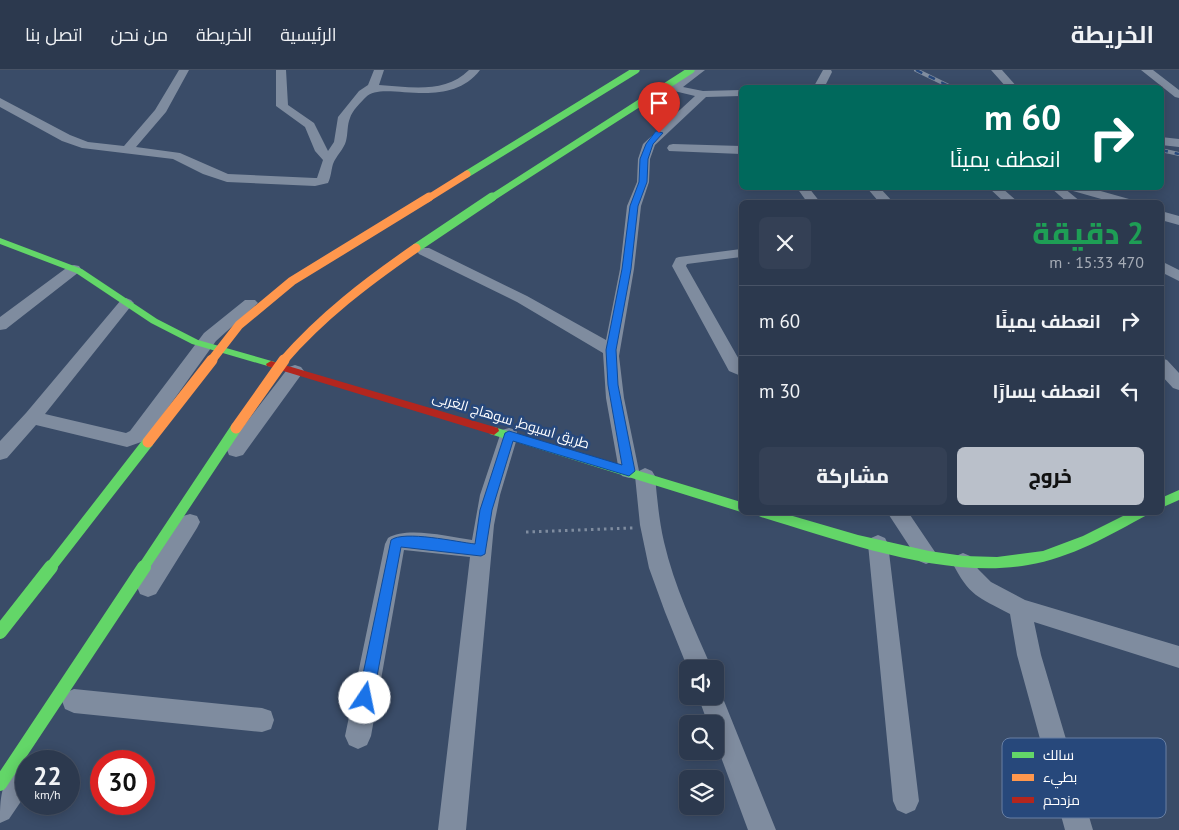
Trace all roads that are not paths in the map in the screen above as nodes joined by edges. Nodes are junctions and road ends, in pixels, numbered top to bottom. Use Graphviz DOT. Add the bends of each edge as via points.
graph roads {
  1 [pos="184,70"];
  2 [pos="281,70"];
  3 [pos="379,70"];
  4 [pos="475,70"];
  5 [pos="626,70"];
  6 [pos="636,70"];
  7 [pos="691,70"];
  8 [pos="700,70"];
  9 [pos="996,70"];
  10 [pos="1146,70"];
  11 [pos="827,72"];
  12 [pos="820,85"];
  13 [pos="1010,85"];
  14 [pos="372,88"];
  15 [pos="674,88"];
  16 [pos="704,94"];
  17 [pos="739,94"];
  18 [pos="1179,95"];
  19 [pos="0,101"];
  20 [pos="1164,141"];
  21 [pos="1179,143"];
  22 [pos="673,148"];
  23 [pos="739,150"];
  24 [pos="127,151"];
  25 [pos="330,159"];
  26 [pos="875,190"];
  27 [pos="998,190"];
  28 [pos="1059,190"];
  29 [pos="1089,190"];
  30 [pos="884,200"];
  31 [pos="1009,200"];
  32 [pos="1072,200"];
  33 [pos="1118,200"];
  34 [pos="1164,216"];
  35 [pos="1179,222"];
  36 [pos="0,242"];
  37 [pos="424,251"];
  38 [pos="739,252"];
  39 [pos="1164,267"];
  40 [pos="74,269"];
  41 [pos="1179,277"];
  42 [pos="126,303"];
  43 [pos="0,304"];
  44 [pos="24,306"];
  45 [pos="0,325"];
  46 [pos="203,345"];
  47 [pos="611,350"];
  48 [pos="1164,367"];
  49 [pos="290,369"];
  50 [pos="739,369"];
  51 [pos="1179,384"];
  52 [pos="32,418"];
  53 [pos="509,436"];
  54 [pos="0,454"];
  55 [pos="637,474"];
  56 [pos="1179,495"];
  57 [pos="1164,502"];
  58 [pos="739,506"];
  59 [pos="772,515"];
  60 [pos="899,515"];
  61 [pos="1137,515"];
  62 [pos="878,544"];
  63 [pos="481,550"];
  64 [pos="926,555"];
  65 [pos="963,562"];
  66 [pos="1020,608"];
  67 [pos="0,632"];
  68 [pos="1179,657"];
  69 [pos="696,660"];
  70 [pos="74,701"];
  71 [pos="713,705"];
  72 [pos="262,720"];
  73 [pos="358,736"];
  74 [pos="1053,738"];
  75 [pos="41,750"];
  76 [pos="0,784"];
  77 [pos="15,788"];
  78 [pos="906,800"];
  79 [pos="0,810"];
  80 [pos="452,830"];
  81 [pos="762,830"];
  1 -- 24 [label="street" via="160,112"];
  2 -- 25 [label="street" via="282,106 310,125 321,151"];
  3 -- 14 [label="street"];
  4 -- 14 [label="street" via="464,81 451,87"];
  5 -- 46 [label="street" via="313,259 246,306"];
  6 -- 67 [label="main road, bridge" via="292,281 245,320"];
  7 -- 76 [label="main road, bridge" via="463,216 369,281 317,324 265,384"];
  8 -- 15 [label="street"];
  9 -- 13 [label="street"];
  10 -- 18 [label="street"];
  11 -- 12 [label="street"];
  14 -- 25 [label="street" via="363,93 344,117 340,142"];
  15 -- 16 [label="street"];
  15 -- 37 [label="street"];
  16 -- 17 [label="street"];
  16 -- 47 [label="street" via="659,133 646,150 643,182 634,206 627,269"];
  19 -- 24 [label="street" via="76,142"];
  20 -- 21 [label="street"];
  22 -- 23 [label="street"];
  24 -- 25 [label="street" via="180,157 227,178 300,182 323,180"];
  26 -- 30 [label="street"];
  27 -- 31 [label="street"];
  28 -- 32 [label="street"];
  29 -- 33 [label="street"];
  34 -- 35 [label="street"];
  36 -- 40 [label="main road, طريق اسيوط, سوهاج الغربى"];
  37 -- 47 [label="street" via="522,299"];
  37 -- 49 [label="street" via="339,312"];
  38 -- 50 [label="street" via="679,263"];
  39 -- 41 [label="street"];
  40 -- 42 [label="main road, طريق اسيوط, سوهاج الغربى" via="97,281"];
  40 -- 44 [label="street"];
  42 -- 46 [label="main road, طريق اسيوط, سوهاج الغربى" via="182,337"];
  42 -- 52 [label="street"];
  43 -- 44 [label="street"];
  44 -- 45 [label="street"];
  46 -- 49 [label="main road, طريق اسيوط, سوهاج الغربى"];
  46 -- 52 [label="street" via="134,439"];
  47 -- 55 [label="street" via="613,385"];
  48 -- 51 [label="street"];
  49 -- 53 [label="main road, طريق اسيوط, سوهاج الغربى"];
  49 -- 70 [label="street"];
  52 -- 54 [label="street"];
  53 -- 55 [label="main road, طريق اسيوط, سوهاج الغربى"];
  53 -- 63 [label="street" via="486,510"];
  55 -- 58 [label="main road, طريق اسيوط, سوهاج الغربى"];
  55 -- 69 [label="street" via="667,588"];
  56 -- 57 [label="main road"];
  59 -- 62 [label="main road"];
  60 -- 64 [label="street"];
  61 -- 65 [label="main road" via="1100,535 1040,558 1003,563"];
  62 -- 64 [label="main road"];
  62 -- 78 [label="street"];
  63 -- 73 [label="street" via="410,541 395,544"];
  63 -- 80 [label="street"];
  64 -- 65 [label="main road"];
  65 -- 66 [label="street" via="970,576 983,589"];
  66 -- 68 [label="street"];
  66 -- 74 [label="street" via="1029,655"];
  70 -- 72 [label="street"];
  70 -- 75 [label="street"];
  71 -- 81 [label="street"];
  77 -- 79 [label="street"];
}
